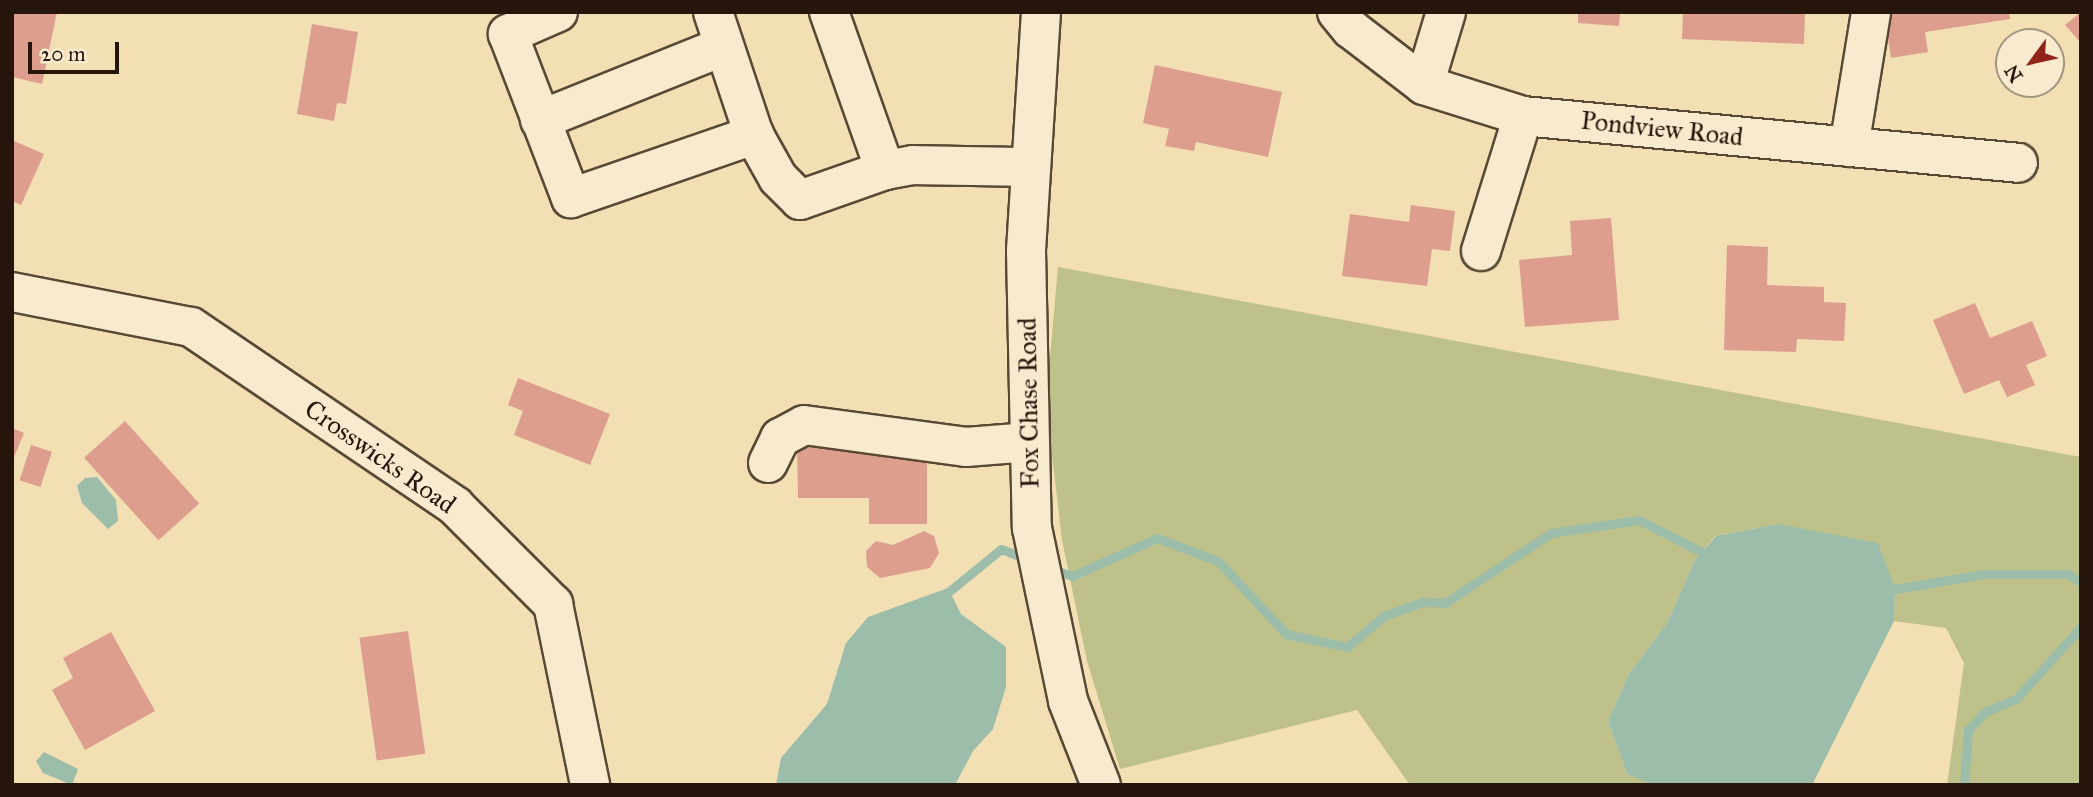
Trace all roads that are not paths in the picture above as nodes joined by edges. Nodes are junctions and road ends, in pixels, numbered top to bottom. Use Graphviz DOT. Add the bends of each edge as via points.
graph roads {
  1 [pos="558,12"];
  2 [pos="829,12"];
  3 [pos="1041,12"];
  4 [pos="1337,12"];
  5 [pos="1871,12"];
  6 [pos="1443,14"];
  7 [pos="719,29"];
  8 [pos="1424,85"];
  9 [pos="1523,116"];
  10 [pos="540,120"];
  11 [pos="754,135"];
  12 [pos="1849,147"];
  13 [pos="2018,163"];
  14 [pos="1030,167"];
  15 [pos="885,170"];
  16 [pos="1481,251"];
  17 [pos="12,292"];
  18 [pos="1030,442"];
  19 [pos="768,463"];
  20 [pos="590,785"];
  21 [pos="1101,785"];
  1 -- 10 [label="street" via="508,34"];
  2 -- 15 [label="street"];
  3 -- 14 [label="street, Fox Chase Road"];
  4 -- 8 [label="street, Pondview Road" via="1351,29"];
  5 -- 12 [label="street"];
  6 -- 8 [label="street"];
  7 -- 10 [label="street"];
  7 -- 11 [label="street"];
  8 -- 9 [label="street, Pondview Road"];
  9 -- 12 [label="street, Pondview Road"];
  9 -- 16 [label="street"];
  10 -- 11 [label="street" via="571,198"];
  11 -- 15 [label="street" via="778,178 800,200"];
  12 -- 13 [label="street, Pondview Road"];
  14 -- 15 [label="street" via="913,165"];
  14 -- 18 [label="street, Fox Chase Road" via="1026,251"];
  17 -- 20 [label="street, Crosswicks Road" via="191,327 455,506 553,604"];
  18 -- 19 [label="street" via="966,447 804,425 779,438"];
  18 -- 21 [label="street, Fox Chase Road" via="1032,528 1068,701"];
}
